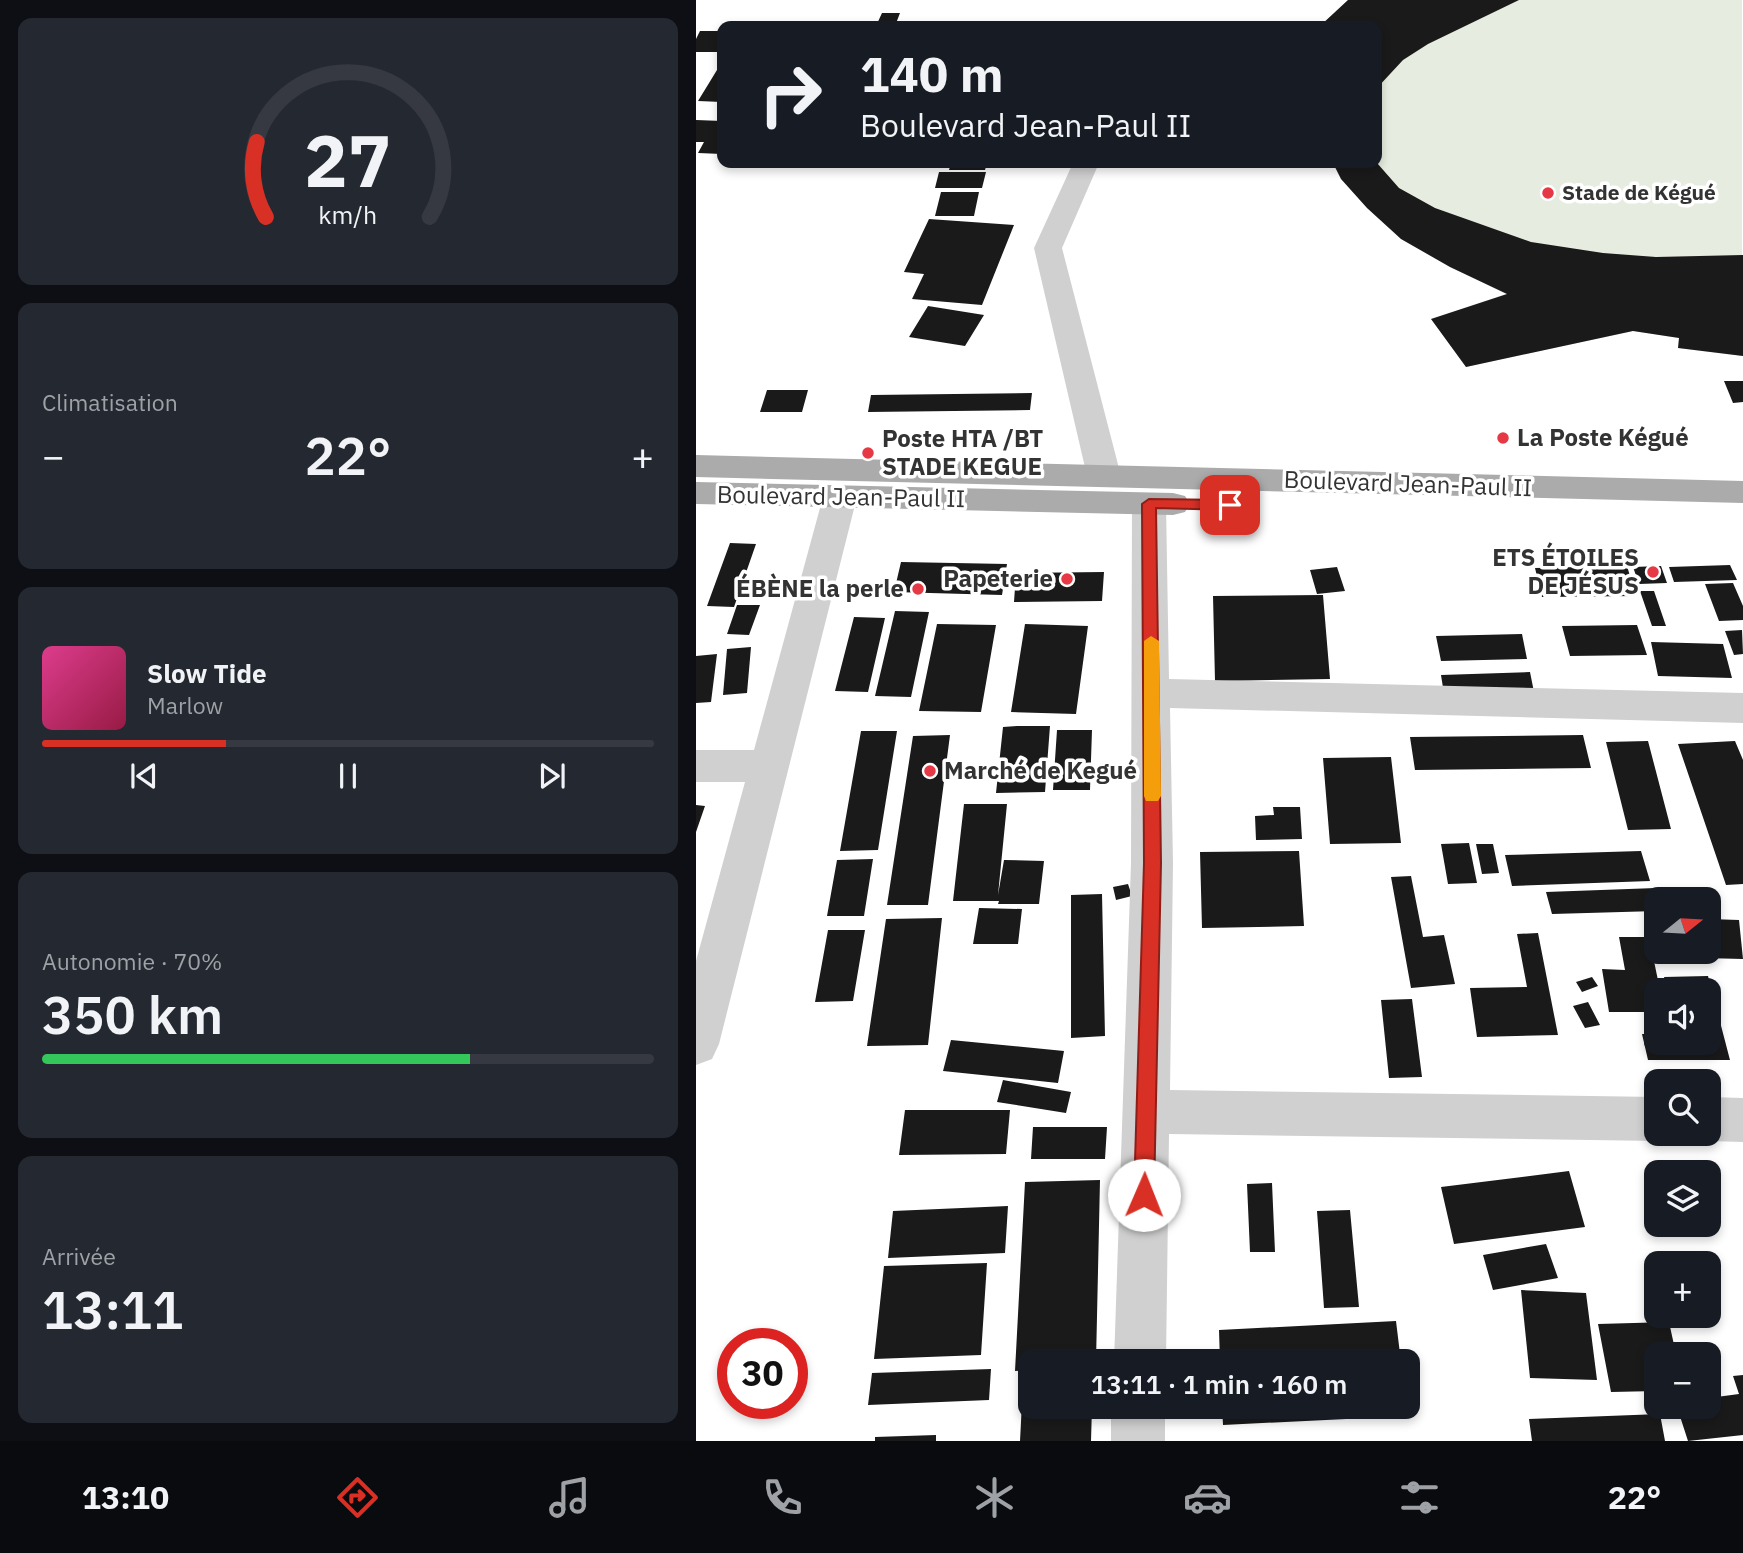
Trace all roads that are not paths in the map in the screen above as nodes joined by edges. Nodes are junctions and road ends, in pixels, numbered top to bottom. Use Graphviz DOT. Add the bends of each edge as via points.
graph roads {
  1 [pos="1084,168"];
  2 [pos="696,466"];
  3 [pos="1104,476"];
  4 [pos="1742,492"];
  5 [pos="696,494"];
  6 [pos="840,497"];
  7 [pos="1149,504"];
  8 [pos="1742,512"];
  9 [pos="1152,693"];
  10 [pos="1742,708"];
  11 [pos="696,766"];
  12 [pos="768,766"];
  13 [pos="696,1044"];
  14 [pos="1146,1112"];
  15 [pos="1644,1119"];
  16 [pos="1721,1119"];
  17 [pos="1742,1120"];
  18 [pos="1140,1349"];
  19 [pos="1138,1419"];
  20 [pos="1138,1441"];
  1 -- 3 [label="street" via="1048,248"];
  2 -- 3 [label="main road, Boulevard Jean-Paul II"];
  3 -- 4 [label="main road, Boulevard Jean-Paul II"];
  5 -- 6 [label="main road, Boulevard Jean-Paul II"];
  6 -- 7 [label="main road, Boulevard Jean-Paul II"];
  6 -- 12 [label="street"];
  7 -- 8 [label="main road, Boulevard Jean-Paul II"];
  7 -- 9 [label="street"];
  9 -- 10 [label="street"];
  9 -- 14 [label="street"];
  11 -- 12 [label="street"];
  12 -- 13 [label="street"];
  14 -- 15 [label="street"];
  14 -- 18 [label="street"];
  16 -- 17 [label="street"];
  19 -- 20 [label="street"];
}
